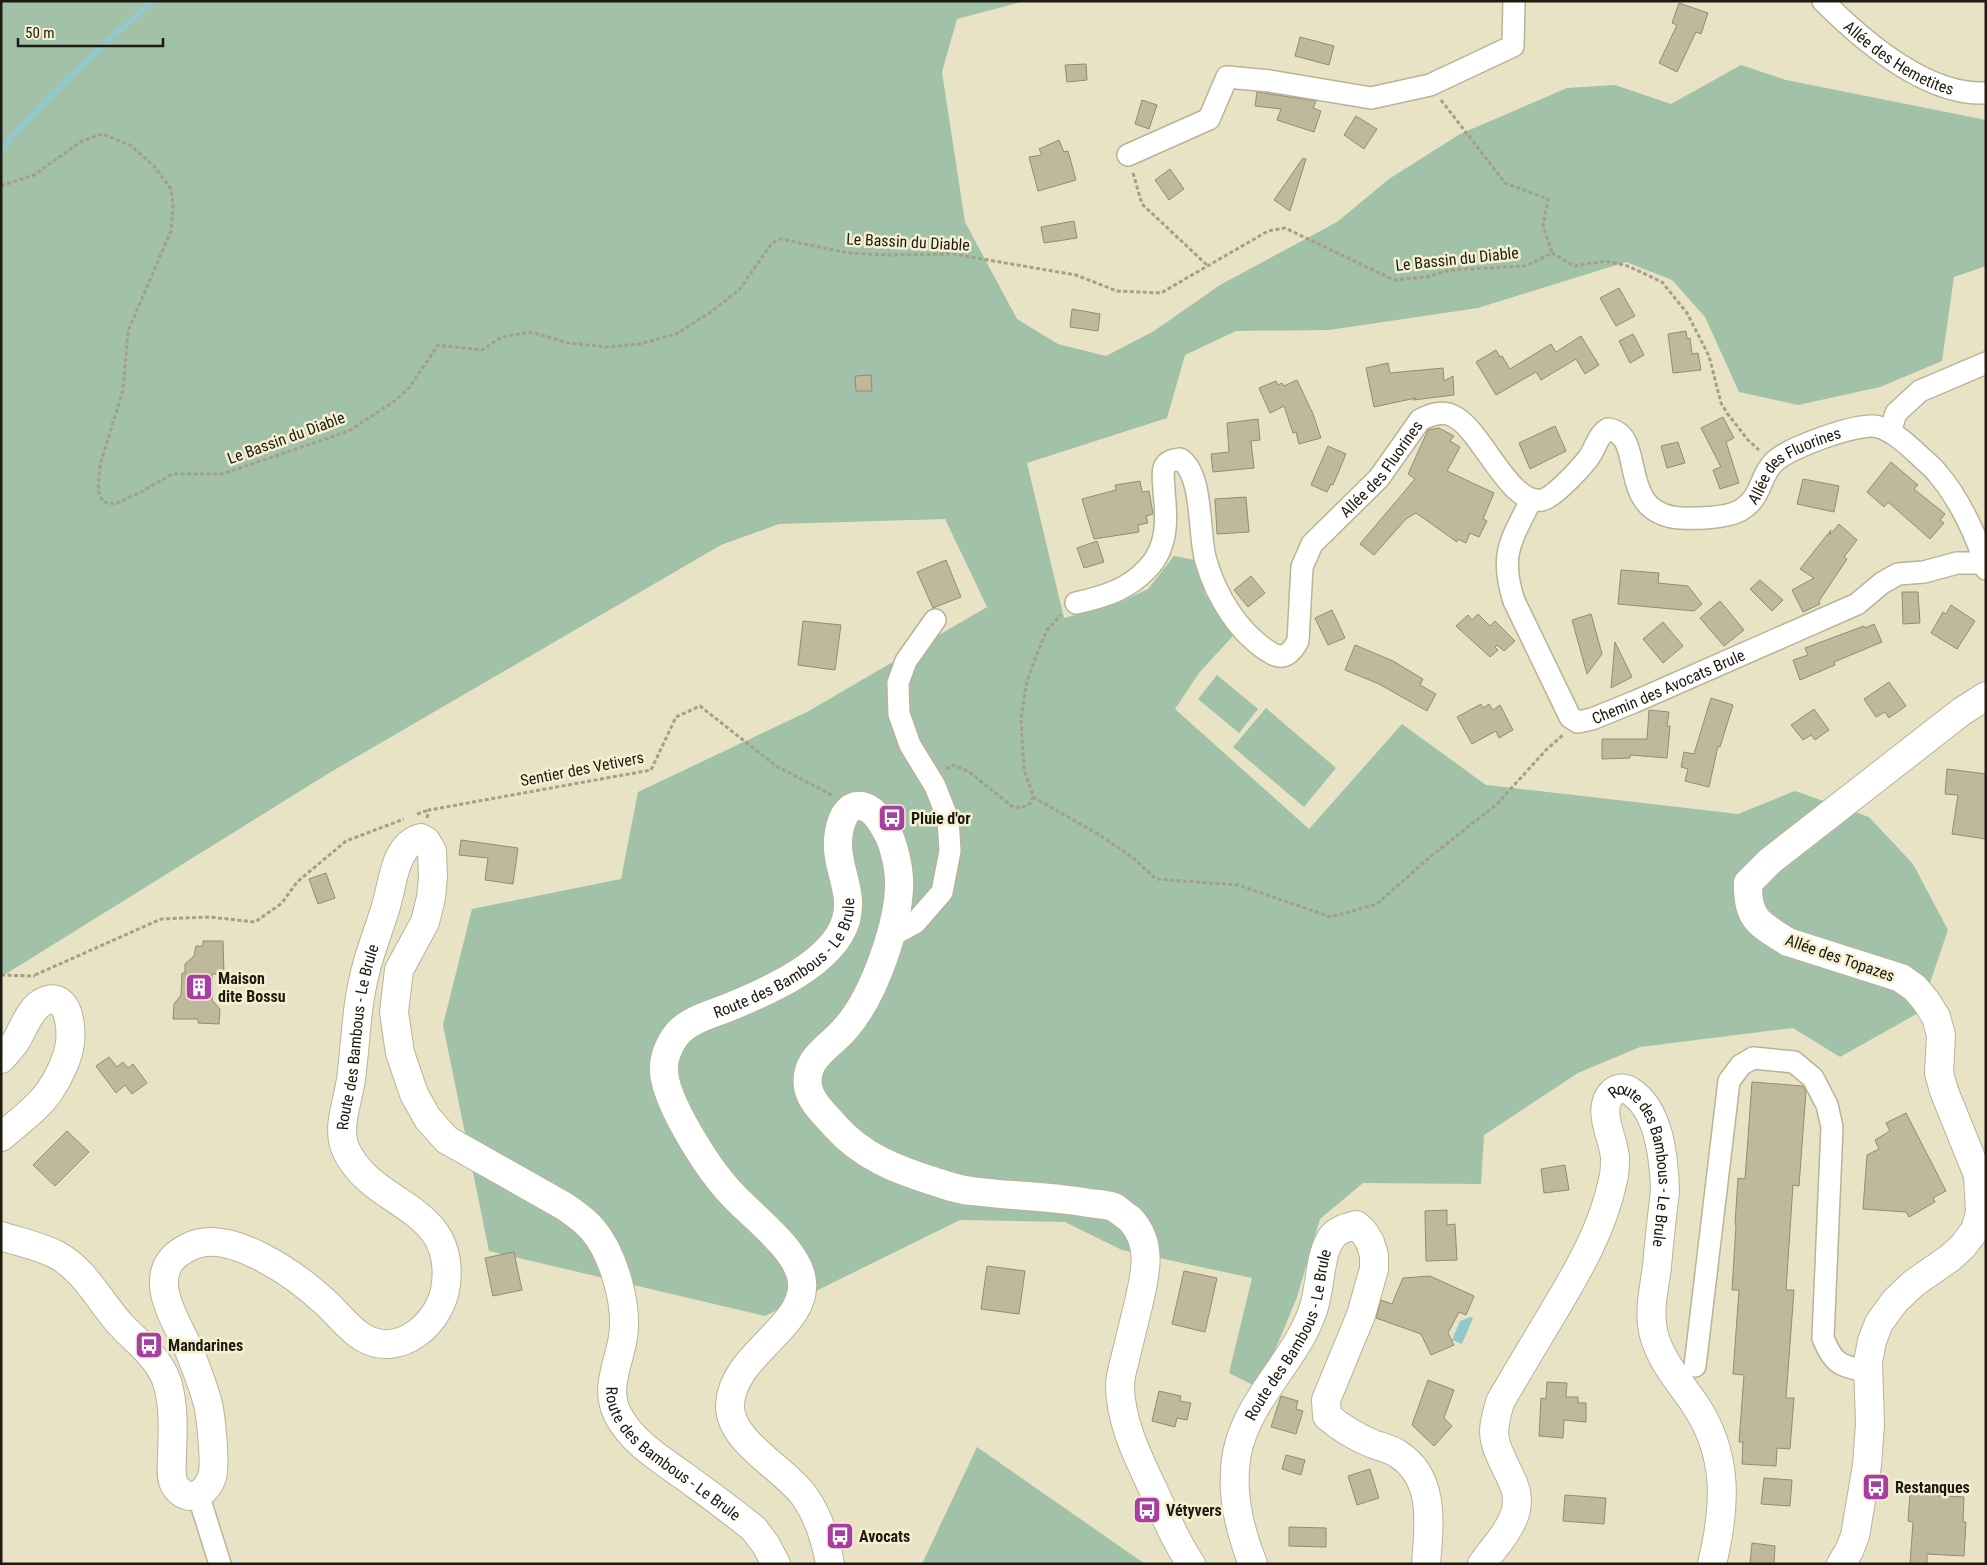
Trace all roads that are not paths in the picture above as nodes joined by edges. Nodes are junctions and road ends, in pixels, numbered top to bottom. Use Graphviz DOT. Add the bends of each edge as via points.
graph roads {
  1 [pos="1514,1"];
  2 [pos="1823,1"];
  3 [pos="1986,93"];
  4 [pos="1128,155"];
  5 [pos="1986,363"];
  6 [pos="1890,432"];
  7 [pos="1532,500"];
  8 [pos="1985,566"];
  9 [pos="1076,603"];
  10 [pos="935,620"];
  11 [pos="1986,696"];
  12 [pos="889,937"];
  13 [pos="1,1059"];
  14 [pos="1,1136"];
  15 [pos="1,1236"];
  16 [pos="1695,1366"];
  17 [pos="1868,1372"];
  18 [pos="198,1494"];
  19 [pos="220,1564"];
  20 [pos="776,1564"];
  21 [pos="830,1564"];
  22 [pos="1191,1564"];
  23 [pos="1254,1564"];
  24 [pos="1426,1564"];
  25 [pos="1482,1564"];
  26 [pos="1712,1564"];
  27 [pos="1841,1564"];
  1 -- 4 [label="street" via="1513,46 1430,85 1371,98 1228,76 1209,119"];
  2 -- 3 [label="street, Allée des Hemetites" via="1872,45 1930,82 1974,94"];
  5 -- 6 [label="street" via="1920,392 1896,413"];
  6 -- 7 [label="street, Allée des Fluorines" via="1880,427 1860,426 1792,450 1773,463 1758,494 1740,510 1729,515 1679,518 1652,509 1643,500 1638,493 1628,446 1618,433 1608,429 1601,434 1587,460 1551,496"];
  6 -- 8 [label="street, Allée des Fluorines" via="1938,474 1958,503"];
  7 -- 8 [label="street, Chemin des Avocats Brule" via="1507,555 1508,578 1514,601 1574,720 1592,719 1634,702 1858,604 1898,574 1924,572 1956,563"];
  7 -- 9 [label="street, Allée des Fluorines" via="1511,483 1464,424 1453,415 1441,413 1420,420 1379,478 1312,544 1302,567 1298,641 1285,656 1276,656 1259,646 1241,627 1214,584 1205,559 1193,478 1186,463 1174,460 1164,467 1165,533 1162,546 1149,568 1129,585 1106,596"];
  10 -- 12 [label="street" via="906,661 898,683 899,714 910,744 936,786 948,819 950,851 942,892 915,923"];
  11 -- 17 [label="main road, Allée des Topazes" via="1770,861 1748,883 1748,902 1752,912 1772,932 1788,942 1901,978 1926,1001 1936,1017 1941,1035 1939,1073 1944,1091 1978,1175 1980,1213 1975,1230 1950,1258 1914,1283 1887,1311 1878,1323 1872,1342"];
  12 -- 21 [label="main road, Route des Bambous - Le Brule" via="895,920 899,880 895,854 888,833 871,809 854,807 840,823 837,848 849,908 844,927 833,944 813,963 758,996 700,1019 680,1031 663,1068 668,1092 692,1139 727,1190 794,1260 802,1279 800,1299 793,1315 744,1366 730,1406 742,1435 804,1495 827,1546"];
  12 -- 22 [label="main road" via="874,981 861,1006 845,1029 820,1051 808,1071 811,1096 845,1137 900,1171 965,1191 1067,1199 1114,1208 1138,1229 1146,1248 1146,1271 1120,1383 1124,1414 1134,1446 1175,1537"];
  13 -- 14 [label="main road" via="40,1004 58,1000 65,1005 70,1044 63,1066 48,1093"];
  15 -- 18 [label="main road" via="56,1254 69,1263 121,1325 155,1359 170,1390 174,1484 181,1493 189,1496"];
  16 -- 17 [label="street" via="1729,1082 1740,1066 1753,1058 1794,1062 1813,1078 1827,1104 1832,1127 1823,1338 1830,1355 1842,1366"];
  17 -- 27 [label="main road" via="1870,1424 1866,1464 1855,1536"];
  18 -- 19 [label="street"];
  18 -- 20 [label="main road, Route des Bambous - Le Brule" via="207,1487 212,1476 209,1407 191,1354 169,1308 163,1283 167,1266 178,1253 198,1242 223,1243 248,1251 302,1282 363,1338 378,1344 410,1338 427,1328 441,1306 446,1262 432,1226 362,1175 344,1147 341,1131 365,970 396,868 406,846 413,840 413,824 432,851 433,877 425,922 400,970 394,1012 400,1053 414,1094 428,1119 447,1140 564,1206 593,1230 612,1268 625,1319 611,1391 618,1416 650,1452 754,1529"];
  23 -- 24 [label="main road, Route des Bambous - Le Brule" via="1238,1518 1235,1475 1242,1434 1313,1310 1326,1248 1333,1235 1356,1225 1370,1242 1374,1269 1361,1315 1326,1400 1327,1416 1362,1439 1398,1454 1422,1481 1430,1521"];
  25 -- 26 [label="main road, Route des Bambous - Le Brule" via="1512,1523 1517,1506 1517,1491 1494,1439 1494,1422 1500,1402 1586,1256 1600,1226 1614,1177 1615,1156 1606,1110 1612,1093 1618,1088 1634,1094 1649,1112 1661,1152 1665,1191 1651,1307 1654,1333 1662,1357 1696,1406 1716,1444 1722,1487"];
}
